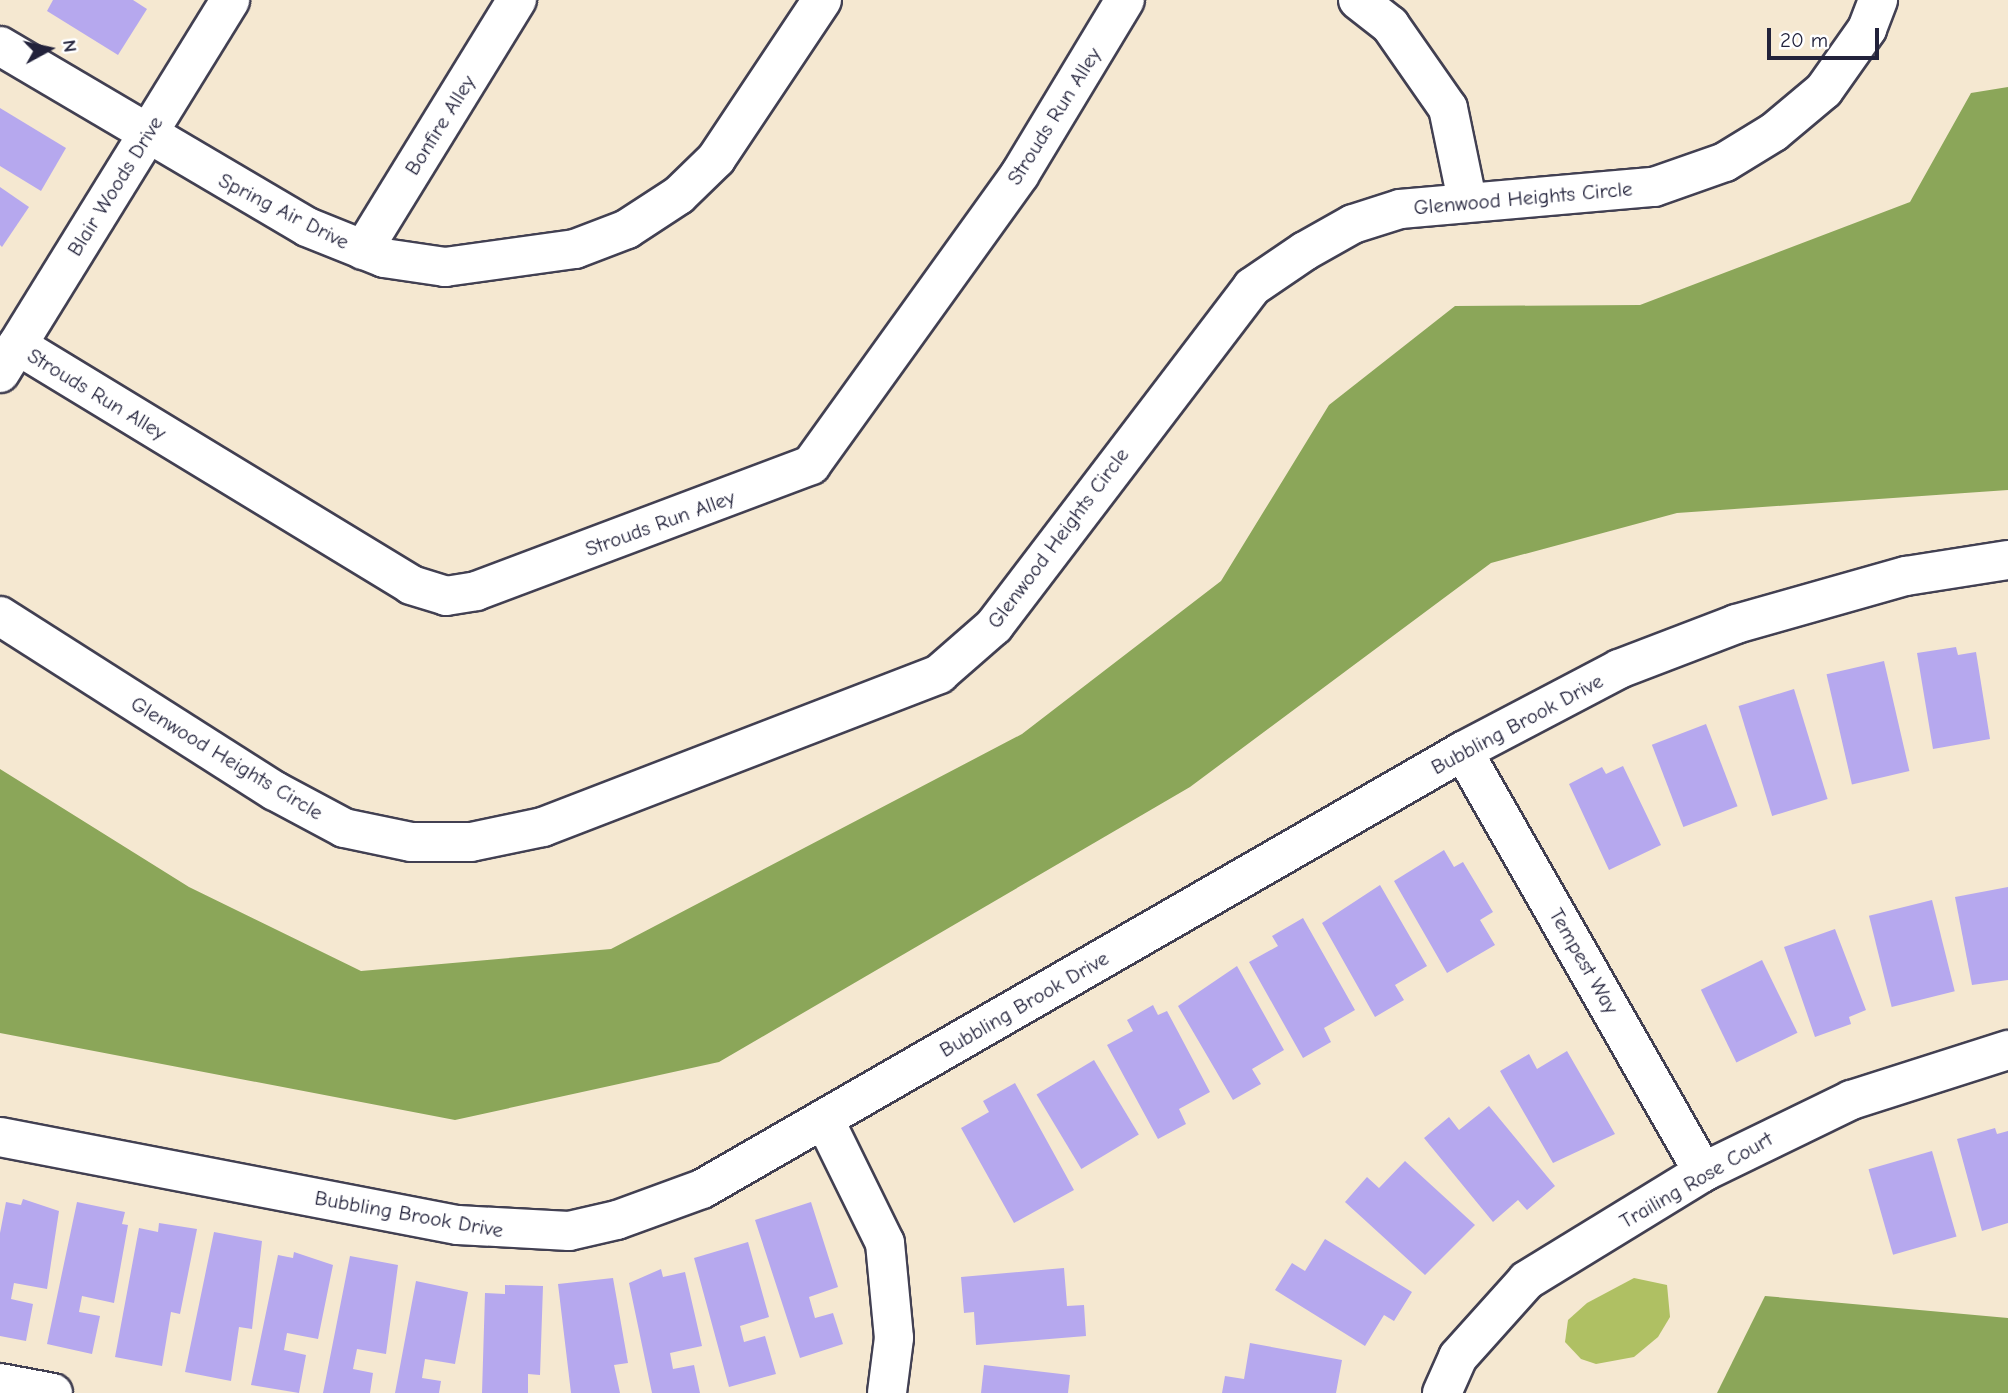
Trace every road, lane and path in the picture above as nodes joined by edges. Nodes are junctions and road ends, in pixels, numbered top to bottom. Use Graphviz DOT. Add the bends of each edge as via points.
graph roads {
  1 [pos="230,0"];
  2 [pos="517,0"];
  3 [pos="822,0"];
  4 [pos="1125,0"];
  5 [pos="1358,0"];
  6 [pos="1878,0"];
  7 [pos="0,46"];
  8 [pos="146,136"];
  9 [pos="1467,200"];
  10 [pos="363,250"];
  11 [pos="8,359"];
  12 [pos="2008,560"];
  13 [pos="0,616"];
  14 [pos="1463,751"];
  15 [pos="2008,1050"];
  16 [pos="824,1119"];
  17 [pos="0,1137"];
  18 [pos="1703,1172"];
  19 [pos="0,1383"];
  20 [pos="53,1393"];
  21 [pos="887,1393"];
  22 [pos="1442,1393"];
  1 -- 8 [label="street, Blair Woods Drive"];
  2 -- 10 [label="street, Bonfire Alley"];
  3 -- 10 [label="street, Spring Air Drive" via="716,159 679,195 627,229 575,249 445,267"];
  4 -- 11 [label="street, Strouds Run Alley" via="1020,174 811,465 476,592 446,596 411,585"];
  5 -- 9 [label="street" via="1390,25 1448,108"];
  6 -- 9 [label="street, Glenwood Heights Circle" via="1867,29 1824,90 1774,132 1725,162 1654,187"];
  7 -- 8 [label="street, Spring Air Drive"];
  8 -- 10 [label="street, Spring Air Drive" via="307,227"];
  8 -- 11 [label="street, Blair Woods Drive"];
  9 -- 13 [label="street, Glenwood Heights Circle" via="1353,223 1252,287 995,626 939,674 543,827 471,842 423,842 344,828 275,791"];
  12 -- 14 [label="street, Bubbling Brook Drive" via="1906,576 1737,624 1619,669"];
  14 -- 16 [label="street, Bubbling Brook Drive"];
  14 -- 18 [label="street, Tempest Way"];
  15 -- 18 [label="street, Trailing Rose Court" via="1852,1100"];
  16 -- 17 [label="street, Bubbling Brook Drive" via="702,1189 617,1220 542,1231 458,1226"];
  16 -- 21 [label="street" via="885,1243 893,1297"];
  18 -- 22 [label="street, Trailing Rose Court" via="1527,1280 1458,1357"];
  19 -- 20 [label="street"];
}
